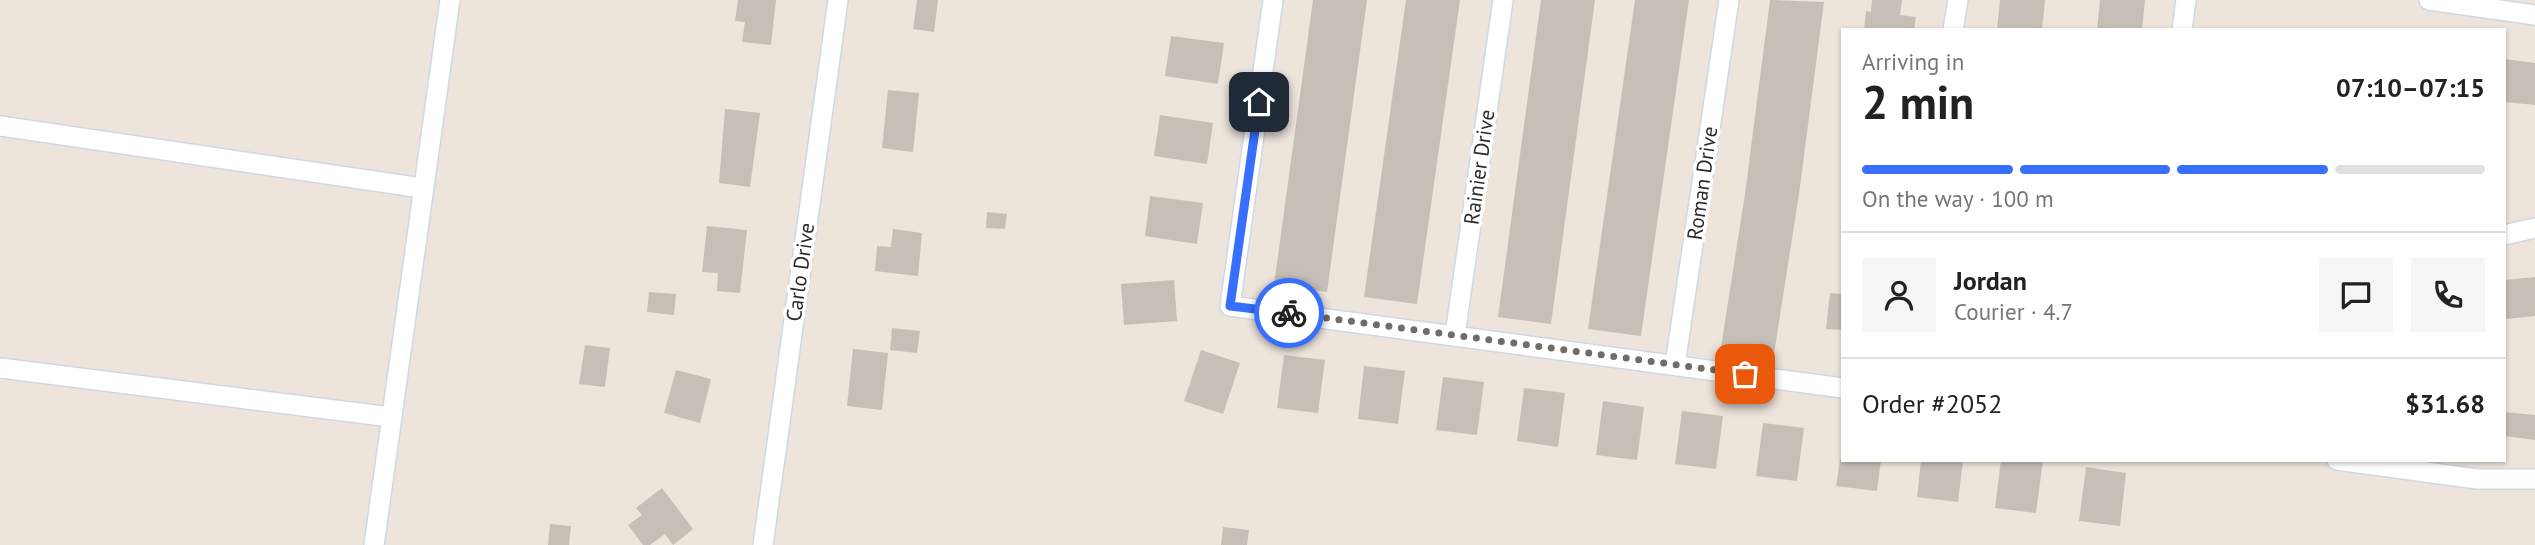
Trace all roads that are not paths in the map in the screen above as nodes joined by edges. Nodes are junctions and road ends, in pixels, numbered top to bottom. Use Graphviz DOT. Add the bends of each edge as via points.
graph roads {
  1 [pos="450,0"];
  2 [pos="838,0"];
  3 [pos="1273,0"];
  4 [pos="1503,0"];
  5 [pos="1729,0"];
  6 [pos="1958,0"];
  7 [pos="2186,0"];
  8 [pos="2429,0"];
  9 [pos="2535,15"];
  10 [pos="1953,28"];
  11 [pos="2182,28"];
  12 [pos="0,126"];
  13 [pos="422,188"];
  14 [pos="2535,228"];
  15 [pos="2506,234"];
  16 [pos="1455,335"];
  17 [pos="1675,365"];
  18 [pos="0,368"];
  19 [pos="1841,388"];
  20 [pos="391,417"];
  21 [pos="2352,462"];
  22 [pos="2535,479"];
  23 [pos="374,545"];
  24 [pos="763,545"];
  1 -- 13 [label="street"];
  2 -- 24 [label="street, Carlo Drive"];
  3 -- 16 [label="street" via="1230,306"];
  4 -- 16 [label="street, Rainier Drive"];
  5 -- 17 [label="street, Roman Drive"];
  6 -- 10 [label="street"];
  7 -- 11 [label="street"];
  8 -- 9 [label="street"];
  12 -- 13 [label="street"];
  13 -- 20 [label="street"];
  14 -- 15 [label="street"];
  16 -- 17 [label="street"];
  17 -- 19 [label="street"];
  18 -- 20 [label="street"];
  20 -- 23 [label="street"];
  21 -- 22 [label="street" via="2477,479"];
}
